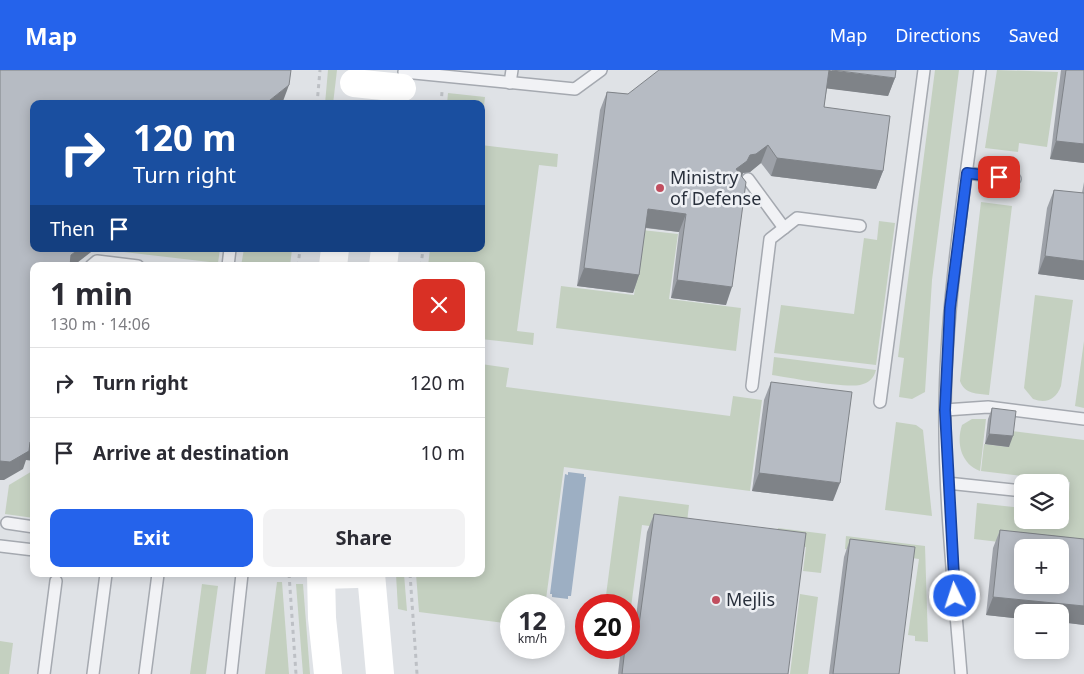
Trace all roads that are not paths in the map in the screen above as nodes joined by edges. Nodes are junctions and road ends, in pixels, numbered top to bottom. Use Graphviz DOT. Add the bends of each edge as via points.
graph roads {
  1 [pos="512,70"];
  2 [pos="601,70"];
  3 [pos="924,70"];
  4 [pos="980,70"];
  5 [pos="510,82"];
  6 [pos="402,83"];
  7 [pos="353,86"];
  8 [pos="967,173"];
  9 [pos="748,179"];
  10 [pos="1015,179"];
  11 [pos="860,226"];
  12 [pos="784,228"];
  13 [pos="752,386"];
  14 [pos="880,402"];
  15 [pos="945,410"];
  16 [pos="1084,419"];
  17 [pos="947,483"];
  18 [pos="1014,490"];
  19 [pos="7,523"];
  20 [pos="30,526"];
  21 [pos="0,546"];
  22 [pos="30,550"];
  23 [pos="106,577"];
  24 [pos="158,577"];
  25 [pos="242,577"];
  26 [pos="319,577"];
  27 [pos="371,577"];
  28 [pos="56,581"];
  29 [pos="44,674"];
  30 [pos="93,674"];
  31 [pos="145,674"];
  32 [pos="231,674"];
  33 [pos="328,674"];
  34 [pos="380,674"];
  35 [pos="961,674"];
  1 -- 5 [label="lane"];
  2 -- 5 [label="lane" via="575,89"];
  3 -- 14 [label="lane"];
  4 -- 8 [label="lane"];
  5 -- 6 [label="lane"];
  6 -- 7 [label="main road"];
  8 -- 10 [label="lane"];
  8 -- 15 [label="lane" via="950,308"];
  9 -- 12 [label="lane"];
  11 -- 12 [label="lane" via="797,218"];
  12 -- 13 [label="lane" via="770,239"];
  15 -- 16 [label="lane" via="988,407"];
  15 -- 17 [label="lane"];
  17 -- 18 [label="lane"];
  17 -- 35 [label="lane"];
  19 -- 20 [label="lane"];
  21 -- 22 [label="lane"];
  23 -- 30 [label="lane"];
  24 -- 31 [label="lane"];
  25 -- 32 [label="lane"];
  26 -- 33 [label="main road"];
  27 -- 34 [label="main road"];
  28 -- 29 [label="lane"];
}
